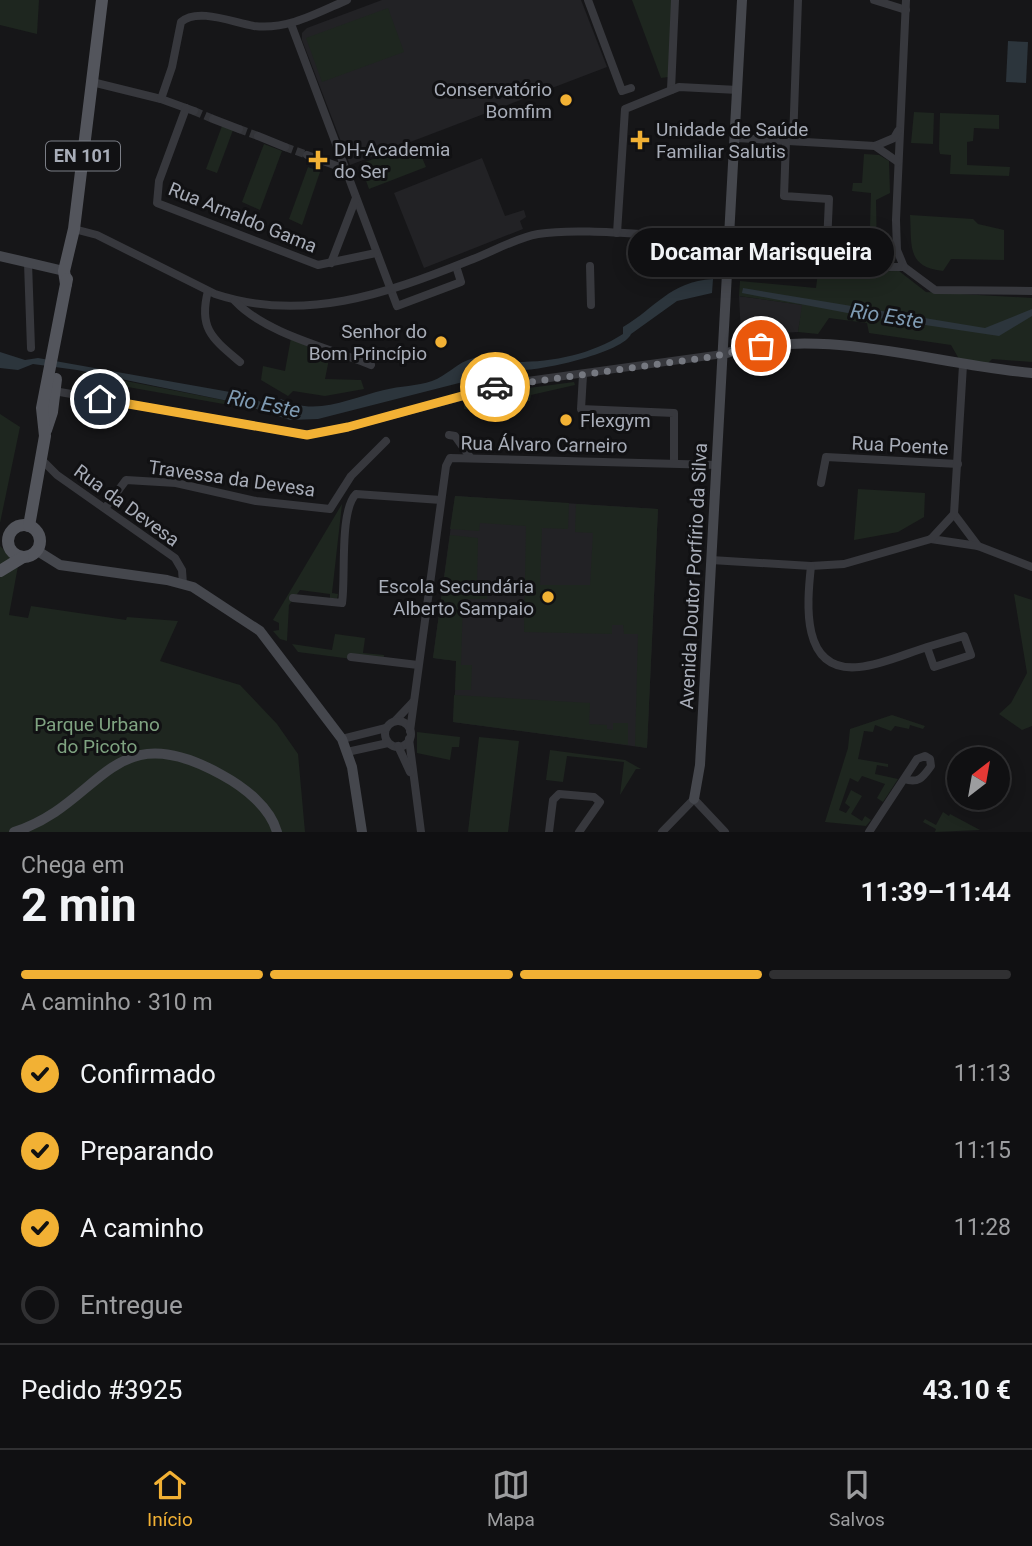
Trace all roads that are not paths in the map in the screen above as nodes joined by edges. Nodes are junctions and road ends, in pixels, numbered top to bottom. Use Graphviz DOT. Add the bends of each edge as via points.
graph roads {
  1 [pos="102,0"];
  2 [pos="588,0"];
  3 [pos="675,0"];
  4 [pos="742,0"];
  5 [pos="798,0"];
  6 [pos="874,0"];
  7 [pos="906,0"];
  8 [pos="341,1"];
  9 [pos="906,10"];
  10 [pos="291,24"];
  11 [pos="92,82"];
  12 [pos="631,88"];
  13 [pos="671,90"];
  14 [pos="738,90"];
  15 [pos="161,99"];
  16 [pos="213,119"];
  17 [pos="900,128"];
  18 [pos="239,129"];
  19 [pos="258,136"];
  20 [pos="736,138"];
  21 [pos="789,141"];
  22 [pos="876,145"];
  23 [pos="285,147"];
  24 [pos="307,155"];
  25 [pos="898,163"];
  26 [pos="345,169"];
  27 [pos="356,198"];
  28 [pos="74,229"];
  29 [pos="617,233"];
  30 [pos="671,236"];
  31 [pos="376,253"];
  32 [pos="0,256"];
  33 [pos="27,263"];
  34 [pos="331,263"];
  35 [pos="456,266"];
  36 [pos="590,266"];
  37 [pos="904,267"];
  38 [pos="65,277"];
  39 [pos="208,291"];
  40 [pos="391,291"];
  41 [pos="1032,291"];
  42 [pos="235,301"];
  43 [pos="591,305"];
  44 [pos="31,348"];
  45 [pos="723,354"];
  46 [pos="240,362"];
  47 [pos="371,365"];
  48 [pos="963,365"];
  49 [pos="1032,373"];
  50 [pos="583,375"];
  51 [pos="53,382"];
  52 [pos="45,432"];
  53 [pos="386,441"];
  54 [pos="450,447"];
  55 [pos="470,457"];
  56 [pos="41,459"];
  57 [pos="674,463"];
  58 [pos="957,464"];
  59 [pos="717,465"];
  60 [pos="821,483"];
  61 [pos="441,500"];
  62 [pos="106,508"];
  63 [pos="954,514"];
  64 [pos="29,526"];
  65 [pos="931,539"];
  66 [pos="978,546"];
  67 [pos="4,547"];
  68 [pos="36,550"];
  69 [pos="23,556"];
  70 [pos="711,560"];
  71 [pos="811,566"];
  72 [pos="1032,567"];
  73 [pos="0,571"];
  74 [pos="183,584"];
  75 [pos="293,598"];
  76 [pos="927,647"];
  77 [pos="351,657"];
  78 [pos="418,665"];
  79 [pos="413,702"];
  80 [pos="395,721"];
  81 [pos="386,728"];
  82 [pos="410,734"];
  83 [pos="342,739"];
  84 [pos="388,743"];
  85 [pos="398,746"];
  86 [pos="347,752"];
  87 [pos="412,776"];
  88 [pos="904,779"];
  89 [pos="694,799"];
  90 [pos="14,832"];
  91 [pos="277,832"];
  92 [pos="362,832"];
  93 [pos="421,832"];
  94 [pos="549,832"];
  95 [pos="579,832"];
  96 [pos="662,832"];
  97 [pos="725,832"];
  98 [pos="869,832"];
  1 -- 11 [label="main road, EN 101"];
  2 -- 12 [label="street" via="622,91"];
  3 -- 13 [label="street"];
  4 -- 14 [label="main road, Avenida Doutor Porfírio da Silva"];
  5 -- 21 [label="street"];
  6 -- 9 [label="street"];
  7 -- 9 [label="street"];
  8 -- 10 [label="street"];
  9 -- 17 [label="street"];
  10 -- 15 [label="street" via="253,26 186,18 181,22"];
  10 -- 26 [label="street"];
  11 -- 15 [label="street"];
  11 -- 28 [label="main road, EN 101"];
  13 -- 14 [label="street"];
  13 -- 29 [label="street" via="625,109"];
  14 -- 20 [label="main road, Avenida Doutor Porfírio da Silva"];
  15 -- 34 [label="street, Rua Arnaldo Gama" via="190,110 159,181 157,203 318,265"];
  16 -- 18 [label="street"];
  17 -- 22 [label="street" via="894,138"];
  17 -- 25 [label="street"];
  19 -- 23 [label="street"];
  20 -- 21 [label="street"];
  20 -- 45 [label="main road, Avenida Doutor Porfírio da Silva"];
  21 -- 22 [label="street"];
  21 -- 37 [label="street" via="784,196 829,199 826,267"];
  22 -- 25 [label="street"];
  24 -- 26 [label="street"];
  25 -- 37 [label="street" via="896,235"];
  26 -- 27 [label="street"];
  27 -- 31 [label="street"];
  27 -- 34 [label="street"];
  28 -- 38 [label="main road, EN 101"];
  28 -- 39 [label="street" via="97,234"];
  29 -- 30 [label="street"];
  29 -- 35 [label="street" via="535,234"];
  31 -- 34 [label="street"];
  31 -- 40 [label="street"];
  32 -- 33 [label="main road"];
  33 -- 38 [label="main road"];
  33 -- 44 [label="street"];
  35 -- 40 [label="street"];
  35 -- 40 [label="street" via="461,282 397,306"];
  36 -- 43 [label="street"];
  37 -- 41 [label="street" via="935,290"];
  38 -- 51 [label="main road, EN 101"];
  39 -- 42 [label="street"];
  39 -- 46 [label="street" via="204,319 210,334"];
  40 -- 42 [label="street" via="337,304 292,307"];
  42 -- 47 [label="street" via="246,312 316,346"];
  45 -- 48 [label="main road" via="781,342 824,342"];
  45 -- 50 [label="street"];
  45 -- 59 [label="main road, Avenida Doutor Porfírio da Silva"];
  48 -- 49 [label="main road"];
  48 -- 58 [label="street"];
  50 -- 51 [label="street" via="513,383 307,435"];
  50 -- 57 [label="street" via="581,409 674,413"];
  51 -- 52 [label="main road, EN 101"];
  51 -- 52 [label="main road, EN 101" via="42,408"];
  52 -- 56 [label="main road, EN 101"];
  53 -- 62 [label="street, Travessa da Devesa" via="351,476 330,509 256,501 176,483 126,480"];
  54 -- 55 [label="street" via="452,436"];
  55 -- 57 [label="street, Rua Álvaro Carneiro"];
  55 -- 61 [label="street, Rua Álvaro Carneiro" via="450,458"];
  56 -- 62 [label="street, Rua da Devesa"];
  56 -- 64 [label="main road, EN 101"];
  57 -- 59 [label="street, Rua Álvaro Carneiro"];
  58 -- 60 [label="street, Rua Poente" via="826,457"];
  58 -- 63 [label="street"];
  59 -- 70 [label="main road, Avenida Doutor Porfírio da Silva"];
  61 -- 75 [label="street" via="356,494 348,521 342,603"];
  61 -- 78 [label="street, Rua Álvaro Carneiro"];
  62 -- 74 [label="street, Rua da Devesa" via="175,558"];
  63 -- 65 [label="street"];
  63 -- 66 [label="street"];
  64 -- 67 [label="main road" via="15,528"];
  64 -- 68 [label="main road, EN 101" via="40,538"];
  65 -- 66 [label="street"];
  65 -- 71 [label="street" via="844,564"];
  66 -- 72 [label="street"];
  67 -- 69 [label="main road"];
  68 -- 69 [label="main road"];
  68 -- 74 [label="main road" via="60,565"];
  69 -- 73 [label="main road"];
  70 -- 71 [label="street"];
  70 -- 89 [label="main road, Avenida Doutor Porfírio da Silva" via="700,774"];
  71 -- 76 [label="street" via="809,632 822,654 838,664 861,667"];
  74 -- 83 [label="main road" via="208,595 260,631"];
  76 -- 76 [label="street" via="934,667 971,655 964,636"];
  77 -- 78 [label="street"];
  78 -- 79 [label="street, Rua Álvaro Carneiro"];
  79 -- 80 [label="street"];
  79 -- 82 [label="street, Rua Álvaro Carneiro"];
  80 -- 81 [label="street"];
  80 -- 82 [label="street" via="404,723"];
  81 -- 83 [label="street"];
  81 -- 84 [label="street"];
  82 -- 85 [label="street"];
  82 -- 87 [label="street, Rua Álvaro Carneiro"];
  83 -- 86 [label="main road"];
  84 -- 85 [label="street"];
  84 -- 86 [label="street"];
  85 -- 87 [label="street"];
  86 -- 92 [label="main road"];
  87 -- 93 [label="street"];
  88 -- 98 [label="street"];
  89 -- 96 [label="street"];
  89 -- 97 [label="street"];
  90 -- 91 [label="main road" via="53,814 121,760 158,752 186,757 228,778 256,800"];
  94 -- 95 [label="street" via="553,800 559,794 594,797 600,802 596,812"];
}
